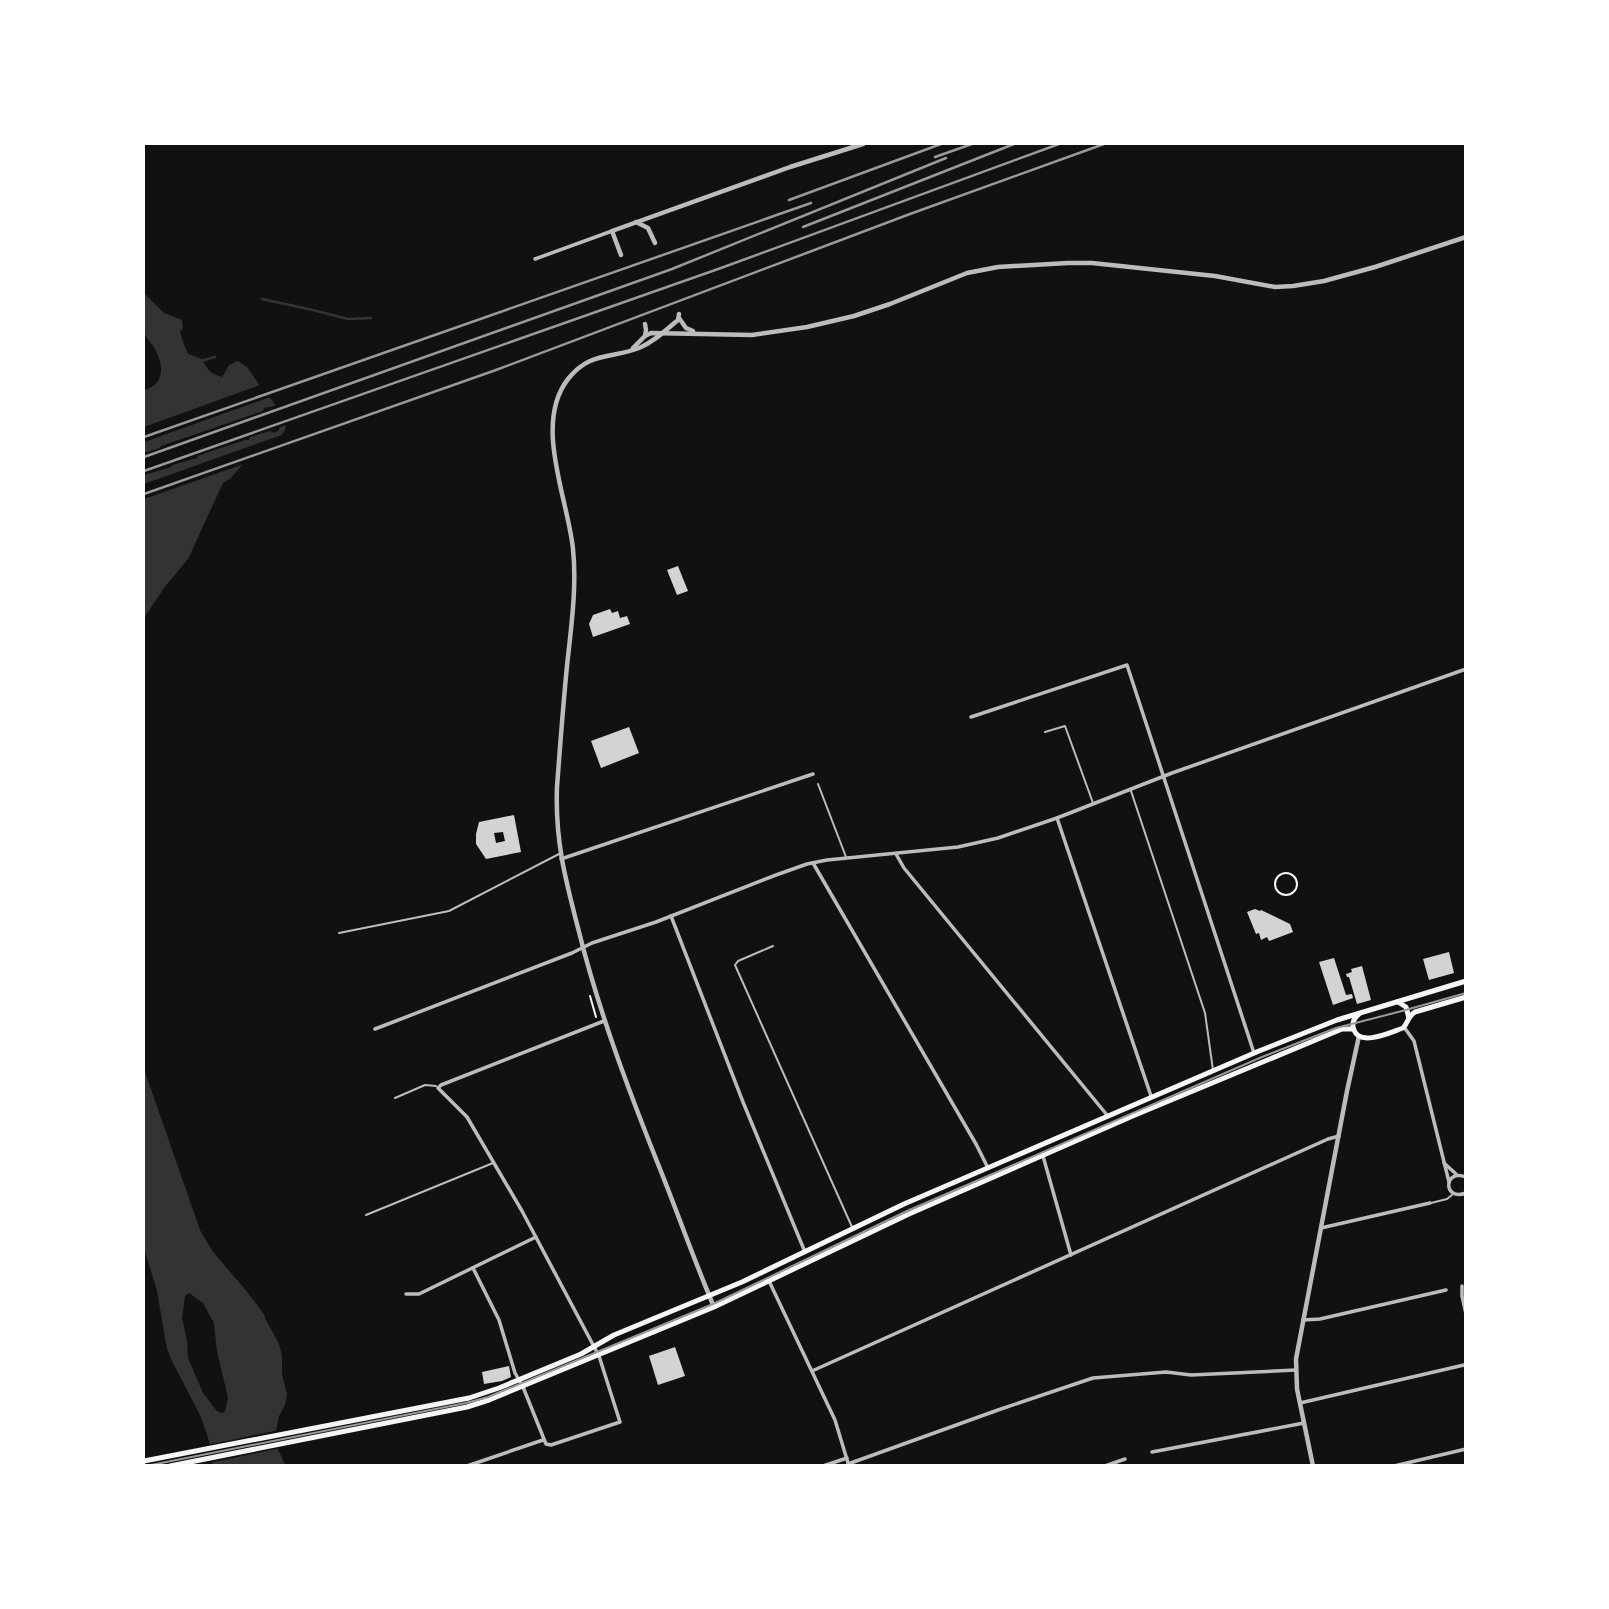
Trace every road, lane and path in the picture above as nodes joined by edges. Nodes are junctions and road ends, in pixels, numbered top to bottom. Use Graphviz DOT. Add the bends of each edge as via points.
graph roads {
  1 [pos="863,144"];
  2 [pos="660,214"];
  3 [pos="636,222"];
  4 [pos="650,230"];
  5 [pos="612,231"];
  6 [pos="1465,237"];
  7 [pos="655,243"];
  8 [pos="621,255"];
  9 [pos="535,259"];
  10 [pos="645,324"];
  11 [pos="662,333"];
  12 [pos="699,333"];
  13 [pos="645,336"];
  14 [pos="630,351"];
  15 [pos="1465,669"];
  16 [pos="971,717"];
  17 [pos="1045,732"];
  18 [pos="813,774"];
  19 [pos="1164,776"];
  20 [pos="818,784"];
  21 [pos="1130,790"];
  22 [pos="1093,804"];
  23 [pos="1056,818"];
  24 [pos="896,854"];
  25 [pos="560,857"];
  26 [pos="846,858"];
  27 [pos="813,863"];
  28 [pos="1276,880"];
  29 [pos="671,916"];
  30 [pos="338,933"];
  31 [pos="773,946"];
  32 [pos="583,948"];
  33 [pos="1465,981"];
  34 [pos="1465,997"];
  35 [pos="1392,1003"];
  36 [pos="1361,1012"];
  37 [pos="1409,1018"];
  38 [pos="604,1021"];
  39 [pos="1404,1027"];
  40 [pos="375,1029"];
  41 [pos="1353,1029"];
  42 [pos="1359,1036"];
  43 [pos="1254,1053"];
  44 [pos="1213,1070"];
  45 [pos="439,1087"];
  46 [pos="1151,1096"];
  47 [pos="395,1098"];
  48 [pos="1107,1115"];
  49 [pos="1339,1136"];
  50 [pos="1043,1156"];
  51 [pos="1443,1161"];
  52 [pos="494,1162"];
  53 [pos="988,1168"];
  54 [pos="1457,1174"];
  55 [pos="1465,1177"];
  56 [pos="1449,1182"];
  57 [pos="1465,1193"];
  58 [pos="1453,1194"];
  59 [pos="1430,1203"];
  60 [pos="366,1215"];
  61 [pos="853,1228"];
  62 [pos="1321,1228"];
  63 [pos="536,1237"];
  64 [pos="805,1252"];
  65 [pos="1071,1255"];
  66 [pos="472,1268"];
  67 [pos="769,1281"];
  68 [pos="1462,1286"];
  69 [pos="1446,1290"];
  70 [pos="406,1294"];
  71 [pos="709,1296"];
  72 [pos="714,1307"];
  73 [pos="1465,1314"];
  74 [pos="1303,1320"];
  75 [pos="594,1347"];
  76 [pos="599,1356"];
  77 [pos="1464,1365"];
  78 [pos="1296,1370"];
  79 [pos="812,1371"];
  80 [pos="518,1380"];
  81 [pos="523,1387"];
  82 [pos="1300,1403"];
  83 [pos="1304,1423"];
  84 [pos="543,1440"];
  85 [pos="1465,1449"];
  86 [pos="1152,1452"];
  87 [pos="847,1458"];
  88 [pos="1125,1459"];
  89 [pos="144,1461"];
  90 [pos="170,1465"];
  91 [pos="467,1465"];
  92 [pos="823,1465"];
  93 [pos="848,1465"];
  94 [pos="1105,1465"];
  95 [pos="1313,1465"];
  96 [pos="1394,1465"];
  1 -- 2 [label="street"];
  2 -- 3 [label="street"];
  2 -- 4 [label="street"];
  3 -- 4 [label="street"];
  3 -- 5 [label="street"];
  4 -- 7 [label="street"];
  5 -- 8 [label="street"];
  5 -- 9 [label="street"];
  6 -- 12 [label="street" via="1375,267 1283,287 1093,263 989,268 883,307 807,327 752,335"];
  10 -- 13 [label="street"];
  11 -- 12 [label="street"];
  11 -- 12 [label="street" via="679,316 686,328"];
  11 -- 13 [label="street"];
  11 -- 14 [label="street"];
  13 -- 14 [label="street"];
  14 -- 25 [label="street" via="597,357 581,366 565,382 555,406 556,470 574,557 557,788"];
  15 -- 19 [label="street"];
  16 -- 19 [label="street" via="1127,665"];
  17 -- 22 [label="lane" via="1065,726"];
  18 -- 25 [label="street"];
  19 -- 21 [label="street"];
  19 -- 43 [label="street"];
  20 -- 26 [label="lane"];
  21 -- 22 [label="street"];
  21 -- 44 [label="lane" via="1205,1013"];
  22 -- 23 [label="street"];
  23 -- 24 [label="street" via="977,844"];
  23 -- 46 [label="street"];
  24 -- 26 [label="street"];
  24 -- 48 [label="street"];
  25 -- 30 [label="lane" via="449,911"];
  25 -- 32 [label="street"];
  26 -- 27 [label="street"];
  27 -- 29 [label="street"];
  27 -- 53 [label="street"];
  28 -- 28 [label="path" via="1283,873 1292,874 1296,888 1282,894"];
  29 -- 32 [label="street"];
  29 -- 64 [label="street"];
  31 -- 61 [label="lane" via="735,965"];
  32 -- 38 [label="street"];
  32 -- 40 [label="street"];
  33 -- 35 [label="main road"];
  34 -- 37 [label="main road"];
  35 -- 36 [label="main road"];
  35 -- 37 [label="main road" via="1404,1005"];
  36 -- 41 [label="main road"];
  36 -- 43 [label="main road"];
  37 -- 39 [label="main road"];
  38 -- 45 [label="street"];
  38 -- 71 [label="street"];
  39 -- 42 [label="main road" via="1369,1039"];
  39 -- 51 [label="street" via="1414,1041"];
  41 -- 42 [label="main road"];
  41 -- 50 [label="main road" via="1270,1057"];
  42 -- 49 [label="street"];
  43 -- 44 [label="main road"];
  44 -- 46 [label="main road"];
  45 -- 47 [label="lane" via="425,1085"];
  45 -- 52 [label="street" via="467,1117"];
  46 -- 48 [label="main road"];
  48 -- 53 [label="main road"];
  49 -- 62 [label="street"];
  49 -- 65 [label="street"];
  50 -- 65 [label="street"];
  50 -- 67 [label="main road"];
  51 -- 54 [label="street"];
  51 -- 56 [label="street"];
  52 -- 60 [label="lane"];
  52 -- 63 [label="street"];
  53 -- 61 [label="main road"];
  54 -- 55 [label="street"];
  54 -- 56 [label="street"];
  56 -- 58 [label="street"];
  57 -- 58 [label="street"];
  58 -- 59 [label="lane"];
  59 -- 62 [label="street"];
  61 -- 64 [label="main road"];
  62 -- 74 [label="street"];
  63 -- 66 [label="street"];
  63 -- 75 [label="street"];
  64 -- 71 [label="main road"];
  65 -- 79 [label="street"];
  66 -- 70 [label="street" via="419,1294"];
  66 -- 80 [label="street" via="499,1320"];
  67 -- 72 [label="main road"];
  67 -- 79 [label="street"];
  68 -- 73 [label="street"];
  69 -- 74 [label="street"];
  71 -- 72 [label="street"];
  71 -- 75 [label="main road"];
  72 -- 76 [label="main road"];
  74 -- 78 [label="street"];
  75 -- 76 [label="street"];
  75 -- 80 [label="main road"];
  76 -- 81 [label="main road"];
  76 -- 84 [label="street" via="620,1422 551,1445"];
  77 -- 82 [label="street"];
  78 -- 82 [label="street"];
  78 -- 93 [label="street" via="1093,1378"];
  79 -- 87 [label="street"];
  80 -- 81 [label="street"];
  80 -- 89 [label="main road" via="466,1398"];
  81 -- 84 [label="street"];
  81 -- 90 [label="main road" via="467,1407"];
  82 -- 83 [label="street"];
  83 -- 86 [label="street"];
  83 -- 95 [label="street"];
  84 -- 91 [label="street"];
  85 -- 96 [label="street"];
  87 -- 92 [label="street"];
  87 -- 93 [label="street"];
  88 -- 94 [label="street"];
}
